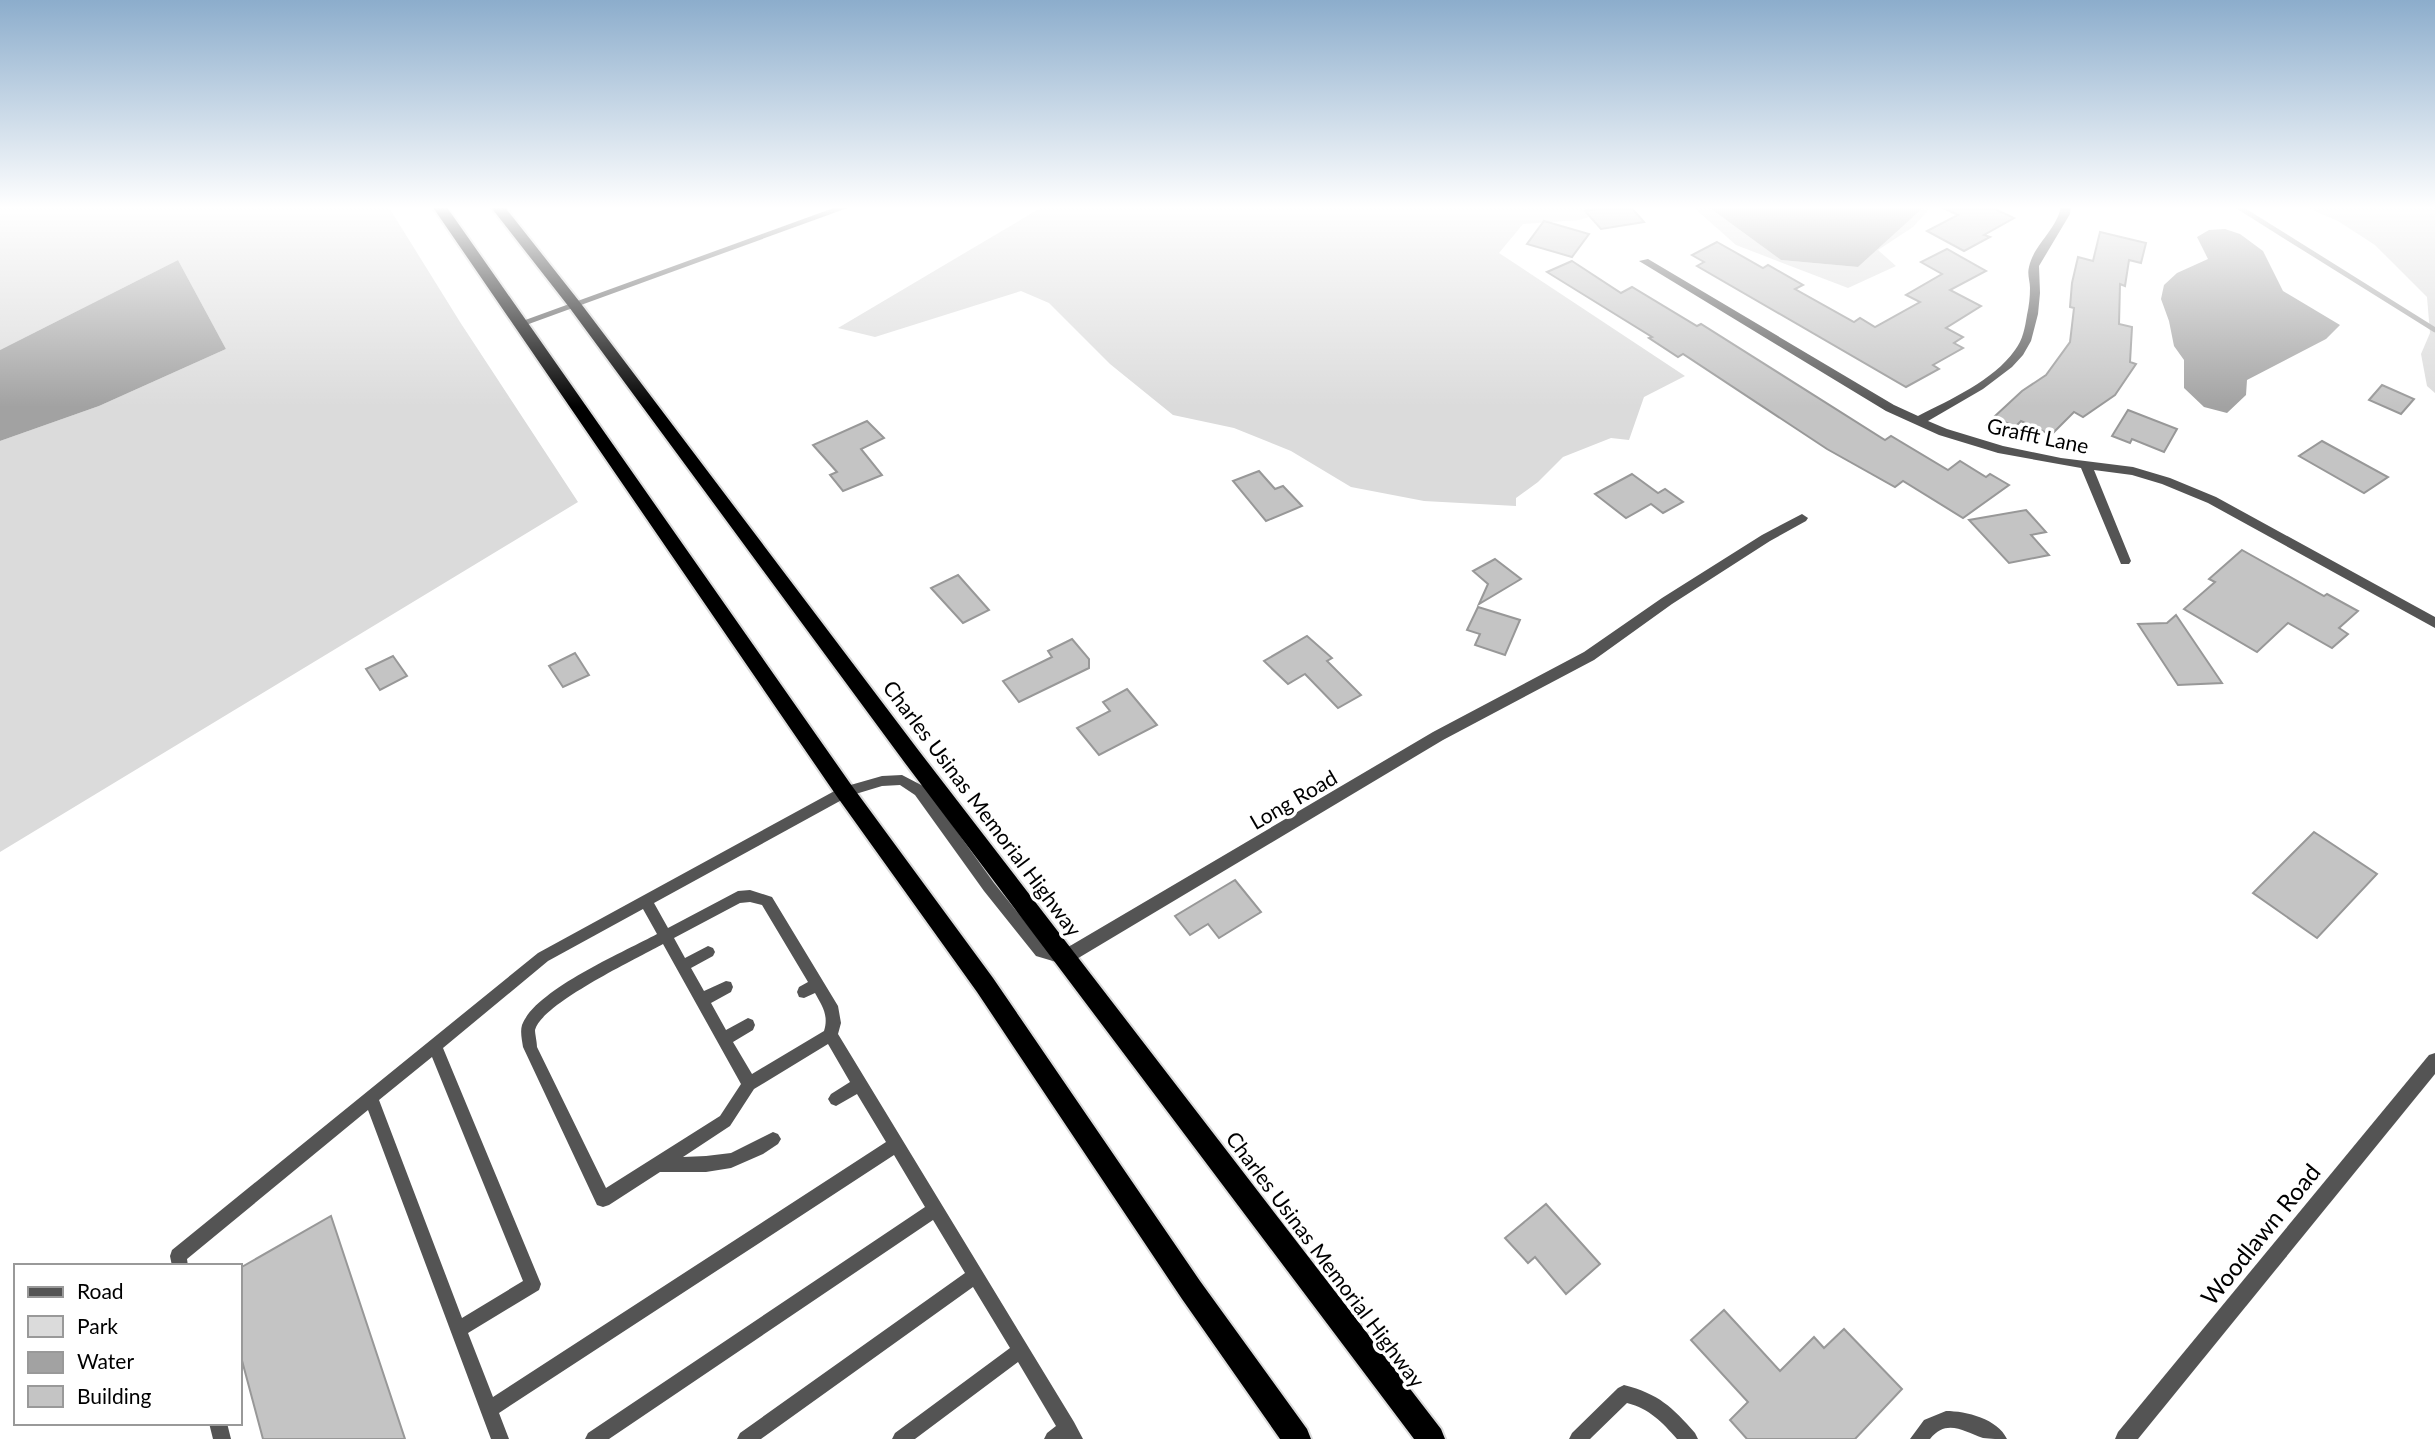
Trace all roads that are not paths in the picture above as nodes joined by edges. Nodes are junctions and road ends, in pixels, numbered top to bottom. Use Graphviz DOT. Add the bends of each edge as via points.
graph roads {
  1 [pos="487,273"];
  2 [pos="550,273"];
  3 [pos="660,273"];
  4 [pos="1664,273"];
  5 [pos="2032,273"];
  6 [pos="574,304"];
  7 [pos="522,323"];
  8 [pos="1919,421"];
  9 [pos="2086,465"];
  10 [pos="1802,518"];
  11 [pos="2125,561"];
  12 [pos="2435,623"];
  13 [pos="845,792"];
  14 [pos="646,901"];
  15 [pos="666,936"];
  16 [pos="795,948"];
  17 [pos="708,952"];
  18 [pos="782,956"];
  19 [pos="1063,958"];
  20 [pos="683,965"];
  21 [pos="817,984"];
  22 [pos="726,987"];
  23 [pos="804,992"];
  24 [pos="702,1000"];
  25 [pos="748,1025"];
  26 [pos="830,1035"];
  27 [pos="724,1039"];
  28 [pos="435,1045"];
  29 [pos="2435,1061"];
  30 [pos="749,1084"];
  31 [pos="859,1084"];
  32 [pos="371,1098"];
  33 [pos="836,1099"];
  34 [pos="773,1139"];
  35 [pos="897,1145"];
  36 [pos="659,1164"];
  37 [pos="935,1209"];
  38 [pos="180,1264"];
  39 [pos="975,1276"];
  40 [pos="458,1330"];
  41 [pos="1021,1350"];
  42 [pos="489,1409"];
  43 [pos="1065,1435"];
  44 [pos="500,1439"];
  45 [pos="594,1439"];
  46 [pos="746,1439"];
  47 [pos="901,1439"];
  48 [pos="1297,1439"];
  49 [pos="1431,1439"];
  50 [pos="1578,1439"];
  51 [pos="1689,1439"];
  52 [pos="1919,1439"];
  53 [pos="1998,1439"];
  54 [pos="2125,1439"];
  1 -- 7 [label="highway"];
  2 -- 6 [label="highway, Charles Usinas Memorial Highway"];
  3 -- 6 [label="street"];
  4 -- 8 [label="street, Grafft Lane"];
  5 -- 8 [label="street" via="2035,289 2026,342 2001,371"];
  6 -- 7 [label="street"];
  6 -- 19 [label="highway, Charles Usinas Memorial Highway"];
  7 -- 13 [label="highway"];
  8 -- 9 [label="street, Grafft Lane" via="2002,450"];
  9 -- 11 [label="street"];
  9 -- 12 [label="street, Grafft Lane" via="2133,471 2212,500"];
  10 -- 19 [label="street, Long Road" via="1678,594 1589,656 1438,736"];
  13 -- 14 [label="lane"];
  13 -- 19 [label="lane" via="902,780 920,791 1041,952"];
  13 -- 48 [label="highway" via="985,985"];
  14 -- 15 [label="lane"];
  14 -- 28 [label="lane" via="543,957"];
  15 -- 16 [label="lane" via="738,897 750,896 767,901 769,918"];
  15 -- 20 [label="lane"];
  15 -- 36 [label="lane" via="566,990 538,1013 528,1028 530,1046 603,1199"];
  16 -- 18 [label="lane"];
  16 -- 21 [label="lane"];
  17 -- 20 [label="lane"];
  19 -- 49 [label="highway, Charles Usinas Memorial Highway"];
  20 -- 24 [label="lane"];
  21 -- 23 [label="lane"];
  21 -- 26 [label="lane" via="833,1011"];
  22 -- 24 [label="lane"];
  24 -- 27 [label="lane"];
  25 -- 27 [label="lane"];
  26 -- 30 [label="lane"];
  26 -- 31 [label="lane"];
  27 -- 30 [label="lane"];
  28 -- 32 [label="lane"];
  28 -- 40 [label="lane" via="533,1284"];
  29 -- 54 [label="street, Woodlawn Road"];
  30 -- 36 [label="lane" via="725,1122"];
  31 -- 33 [label="lane"];
  31 -- 35 [label="lane"];
  32 -- 38 [label="lane" via="178,1256"];
  32 -- 40 [label="lane"];
  34 -- 36 [label="lane" via="746,1157 721,1164"];
  35 -- 37 [label="lane"];
  35 -- 42 [label="lane"];
  37 -- 39 [label="lane"];
  37 -- 45 [label="lane"];
  39 -- 41 [label="lane"];
  39 -- 46 [label="lane"];
  40 -- 42 [label="lane"];
  41 -- 43 [label="lane"];
  41 -- 47 [label="lane"];
  42 -- 44 [label="lane"];
  50 -- 51 [label="lane" via="1624,1394 1647,1399"];
  52 -- 53 [label="lane" via="1932,1424 1956,1420 1987,1429"];
}
